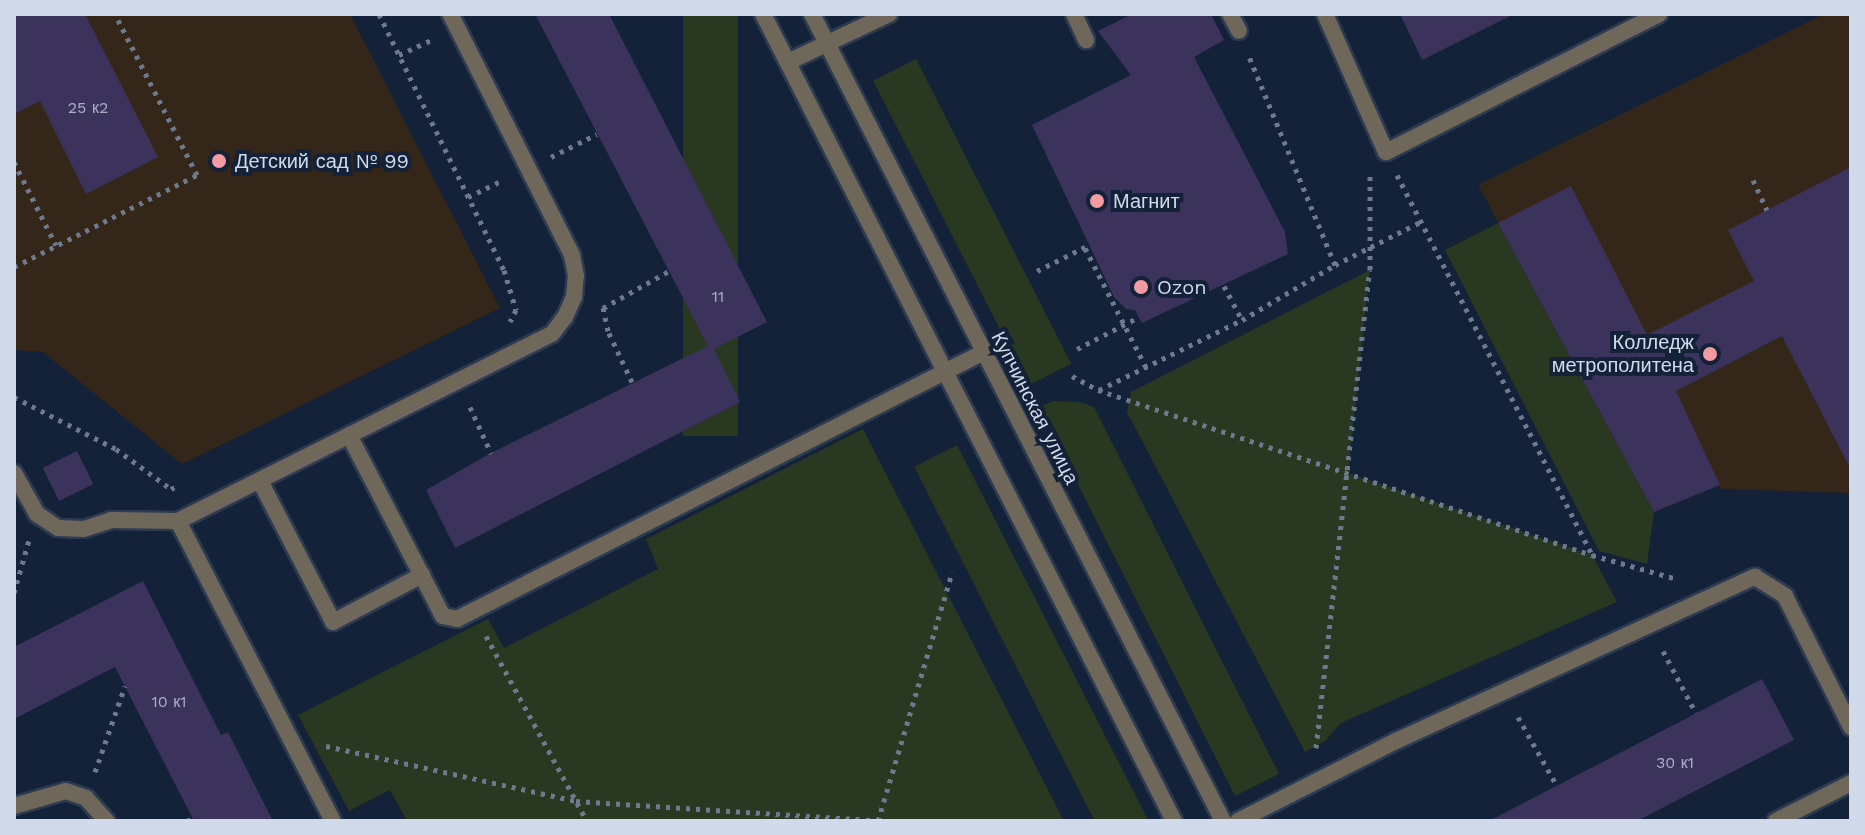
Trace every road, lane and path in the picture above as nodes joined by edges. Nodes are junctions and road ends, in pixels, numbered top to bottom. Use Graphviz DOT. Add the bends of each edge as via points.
graph roads {
  1 [pos="115,14"];
  2 [pos="379,14"];
  3 [pos="450,14"];
  4 [pos="763,14"];
  5 [pos="812,14"];
  6 [pos="889,14"];
  7 [pos="1074,14"];
  8 [pos="1230,14"];
  9 [pos="1325,14"];
  10 [pos="1659,14"];
  11 [pos="1239,31"];
  12 [pos="1086,40"];
  13 [pos="826,42"];
  14 [pos="788,62"];
  15 [pos="597,134"];
  16 [pos="1386,152"];
  17 [pos="14,162"];
  18 [pos="528,168"];
  19 [pos="1753,180"];
  20 [pos="468,197"];
  21 [pos="1767,210"];
  22 [pos="1420,222"];
  23 [pos="56,245"];
  24 [pos="1370,246"];
  25 [pos="1335,265"];
  26 [pos="14,267"];
  27 [pos="669,271"];
  28 [pos="1037,271"];
  29 [pos="1224,286"];
  30 [pos="1139,317"];
  31 [pos="1242,320"];
  32 [pos="1125,325"];
  33 [pos="508,326"];
  34 [pos="1077,349"];
  35 [pos="984,352"];
  36 [pos="1146,367"];
  37 [pos="945,371"];
  38 [pos="1072,376"];
  39 [pos="458,380"];
  40 [pos="632,382"];
  41 [pos="1098,390"];
  42 [pos="14,397"];
  43 [pos="349,435"];
  44 [pos="491,453"];
  45 [pos="14,473"];
  46 [pos="1348,473"];
  47 [pos="260,481"];
  48 [pos="184,483"];
  49 [pos="37,514"];
  50 [pos="178,521"];
  51 [pos="1592,555"];
  52 [pos="952,572"];
  53 [pos="422,575"];
  54 [pos="1721,592"];
  55 [pos="14,593"];
  56 [pos="473,614"];
  57 [pos="1649,627"];
  58 [pos="125,686"];
  59 [pos="1505,692"];
  60 [pos="1696,713"];
  61 [pos="1851,727"];
  62 [pos="290,738"];
  63 [pos="1851,783"];
  64 [pos="1557,786"];
  65 [pos="1300,790"];
  66 [pos="86,798"];
  67 [pos="576,801"];
  68 [pos="14,806"];
  69 [pos="879,820"];
  70 [pos="107,821"];
  71 [pos="333,821"];
  72 [pos="587,821"];
  73 [pos="1174,821"];
  74 [pos="1223,821"];
  75 [pos="1238,821"];
  76 [pos="1776,821"];
  1 -- 23 [label="path" via="197,175"];
  2 -- 20 [label="path"];
  3 -- 18 [label="street"];
  4 -- 14 [label="street"];
  5 -- 13 [label="street, Купчинская улица"];
  6 -- 13 [label="street"];
  7 -- 12 [label="street"];
  8 -- 11 [label="street"];
  9 -- 16 [label="street"];
  10 -- 16 [label="street"];
  11 -- 25 [label="path"];
  13 -- 14 [label="street"];
  13 -- 35 [label="street, Купчинская улица"];
  14 -- 37 [label="street"];
  15 -- 18 [label="path"];
  16 -- 22 [label="path"];
  16 -- 24 [label="path" via="1370,165"];
  17 -- 23 [label="path"];
  18 -- 20 [label="path"];
  18 -- 39 [label="street" via="572,255 574,297 552,334"];
  19 -- 21 [label="path"];
  20 -- 33 [label="path" via="514,296 516,310"];
  22 -- 24 [label="path"];
  22 -- 51 [label="path"];
  23 -- 26 [label="path"];
  24 -- 25 [label="path"];
  24 -- 46 [label="path"];
  25 -- 31 [label="path"];
  27 -- 40 [label="path" via="603,308"];
  28 -- 32 [label="path" via="1087,246"];
  29 -- 31 [label="path"];
  30 -- 32 [label="path"];
  31 -- 36 [label="path"];
  32 -- 34 [label="path"];
  32 -- 36 [label="path"];
  35 -- 37 [label="street"];
  35 -- 74 [label="street, Купчинская улица"];
  36 -- 41 [label="path"];
  37 -- 56 [label="street"];
  37 -- 73 [label="street"];
  38 -- 41 [label="path"];
  39 -- 43 [label="street"];
  39 -- 44 [label="path"];
  41 -- 46 [label="path"];
  42 -- 48 [label="path" via="116,449 171,489"];
  43 -- 47 [label="street"];
  43 -- 53 [label="street"];
  45 -- 49 [label="street"];
  46 -- 51 [label="path"];
  46 -- 65 [label="path" via="1317,746"];
  47 -- 50 [label="street"];
  47 -- 53 [label="street" via="333,622"];
  49 -- 50 [label="street" via="58,528 84,529 111,520"];
  49 -- 55 [label="path"];
  50 -- 62 [label="street"];
  51 -- 54 [label="path"];
  52 -- 69 [label="path"];
  53 -- 56 [label="street" via="443,616"];
  54 -- 57 [label="street"];
  54 -- 61 [label="street" via="1755,577 1785,596"];
  56 -- 67 [label="path"];
  57 -- 59 [label="street"];
  57 -- 60 [label="path"];
  58 -- 66 [label="path"];
  59 -- 64 [label="path"];
  59 -- 65 [label="street"];
  62 -- 67 [label="path"];
  62 -- 71 [label="street"];
  63 -- 76 [label="street"];
  65 -- 75 [label="street"];
  66 -- 68 [label="street" via="66,791"];
  66 -- 70 [label="street"];
  67 -- 69 [label="path"];
  67 -- 72 [label="path"];
}
